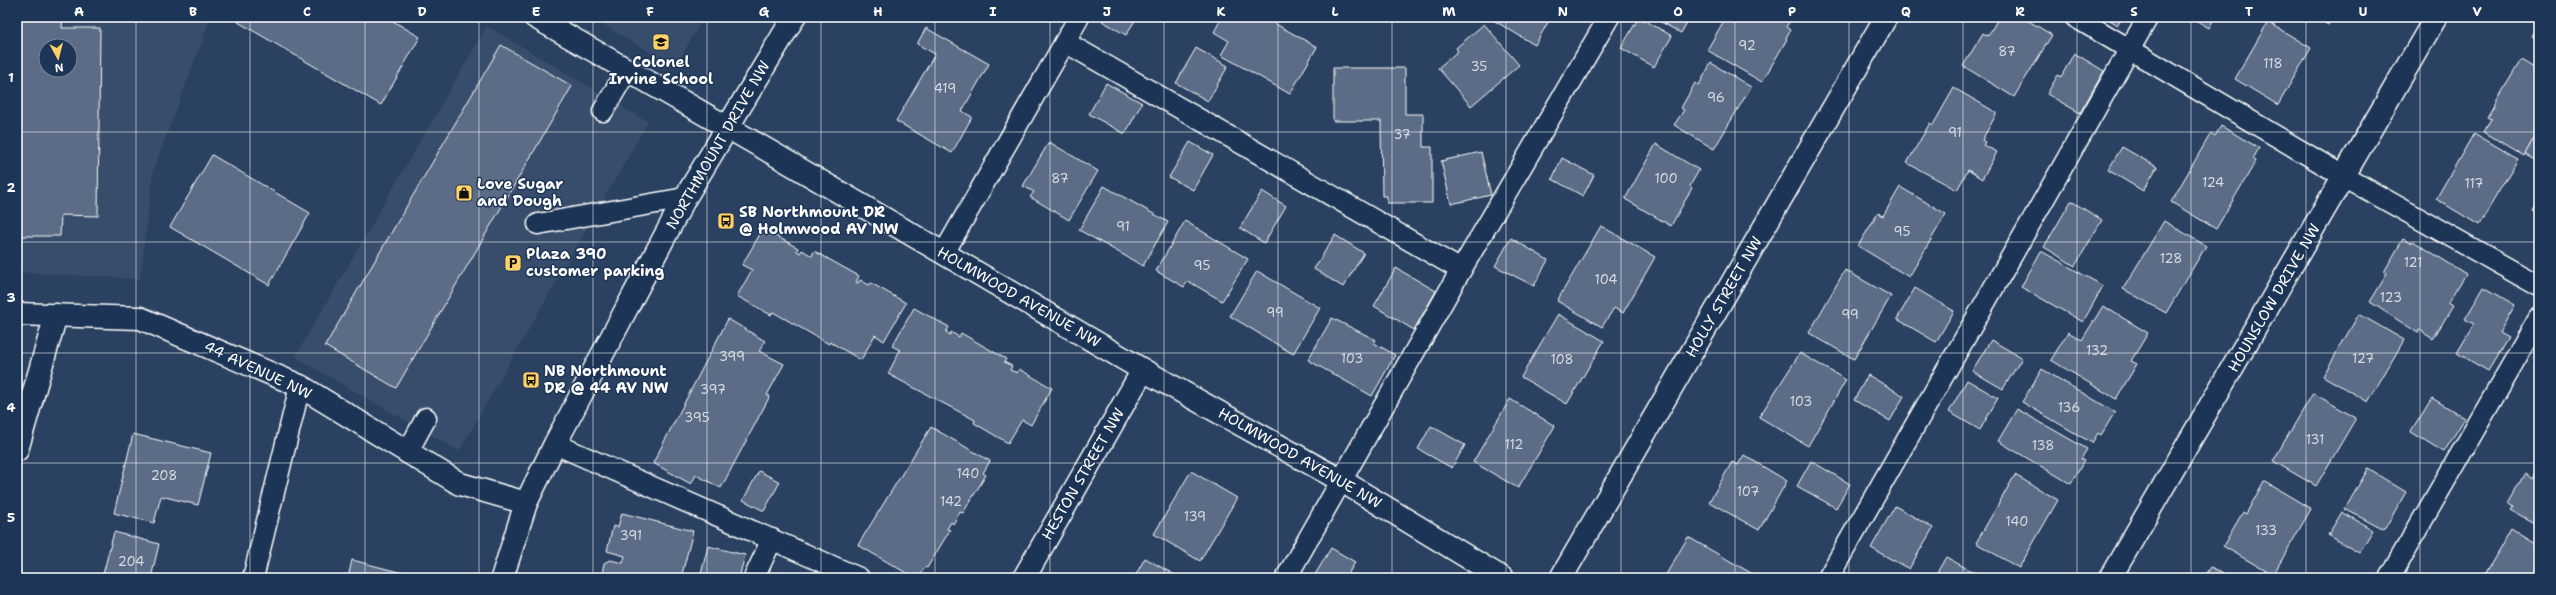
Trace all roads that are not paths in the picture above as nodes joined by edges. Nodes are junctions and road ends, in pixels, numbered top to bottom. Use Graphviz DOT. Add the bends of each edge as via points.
graph roads {
  1 [pos="535,17"];
  2 [pos="794,17"];
  3 [pos="1079,17"];
  4 [pos="1609,17"];
  5 [pos="1886,17"];
  6 [pos="2075,17"];
  7 [pos="2148,17"];
  8 [pos="2436,17"];
  9 [pos="1065,42"];
  10 [pos="2129,48"];
  11 [pos="627,70"];
  12 [pos="603,111"];
  13 [pos="728,127"];
  14 [pos="2345,177"];
  15 [pos="685,198"];
  16 [pos="538,224"];
  17 [pos="944,253"];
  18 [pos="1460,270"];
  19 [pos="2539,286"];
  20 [pos="17,314"];
  21 [pos="56,315"];
  22 [pos="2539,318"];
  23 [pos="1143,370"];
  24 [pos="300,386"];
  25 [pos="426,418"];
  26 [pos="555,444"];
  27 [pos="17,450"];
  28 [pos="407,453"];
  29 [pos="1342,481"];
  30 [pos="526,503"];
  31 [pos="772,539"];
  32 [pos="253,578"];
  33 [pos="502,578"];
  34 [pos="754,578"];
  35 [pos="859,578"];
  36 [pos="1024,578"];
  37 [pos="1286,578"];
  38 [pos="1502,578"];
  39 [pos="1561,578"];
  40 [pos="1828,578"];
  41 [pos="2110,578"];
  42 [pos="2389,578"];
  1 -- 11 [label="street, HOLMWOOD AVENUE NW"];
  2 -- 13 [label="street, NORTHMOUNT DRIVE NW"];
  3 -- 9 [label="lane"];
  4 -- 18 [label="lane"];
  5 -- 39 [label="street, HOLLY STREET NW"];
  6 -- 10 [label="lane"];
  7 -- 10 [label="lane"];
  8 -- 14 [label="street, HOUNSLOW DRIVE NW"];
  9 -- 17 [label="lane"];
  9 -- 18 [label="lane"];
  10 -- 14 [label="lane"];
  10 -- 40 [label="lane"];
  11 -- 12 [label="lane"];
  11 -- 13 [label="street, HOLMWOOD AVENUE NW"];
  13 -- 15 [label="street, NORTHMOUNT DRIVE NW"];
  13 -- 17 [label="street, HOLMWOOD AVENUE NW"];
  14 -- 19 [label="lane"];
  14 -- 41 [label="street, HOUNSLOW DRIVE NW"];
  15 -- 16 [label="lane"];
  15 -- 26 [label="street, NORTHMOUNT DRIVE NW"];
  17 -- 23 [label="street, HOLMWOOD AVENUE NW"];
  18 -- 29 [label="lane"];
  20 -- 21 [label="street, 44 AVENUE NW"];
  21 -- 24 [label="street, 44 AVENUE NW" via="140,318"];
  21 -- 27 [label="street"];
  22 -- 42 [label="lane"];
  23 -- 29 [label="street, HOLMWOOD AVENUE NW"];
  23 -- 36 [label="street, HESTON STREET NW"];
  24 -- 28 [label="street, 44 AVENUE NW"];
  24 -- 32 [label="lane"];
  25 -- 28 [label="lane"];
  26 -- 30 [label="street, NORTHMOUNT DRIVE NW"];
  26 -- 31 [label="lane"];
  28 -- 30 [label="street, 44 AVENUE NW" via="460,484"];
  29 -- 37 [label="lane"];
  29 -- 38 [label="street, HOLMWOOD AVENUE NW"];
  30 -- 33 [label="street, NORTHMOUNT DRIVE NW"];
  31 -- 34 [label="lane"];
  31 -- 35 [label="lane"];
}
